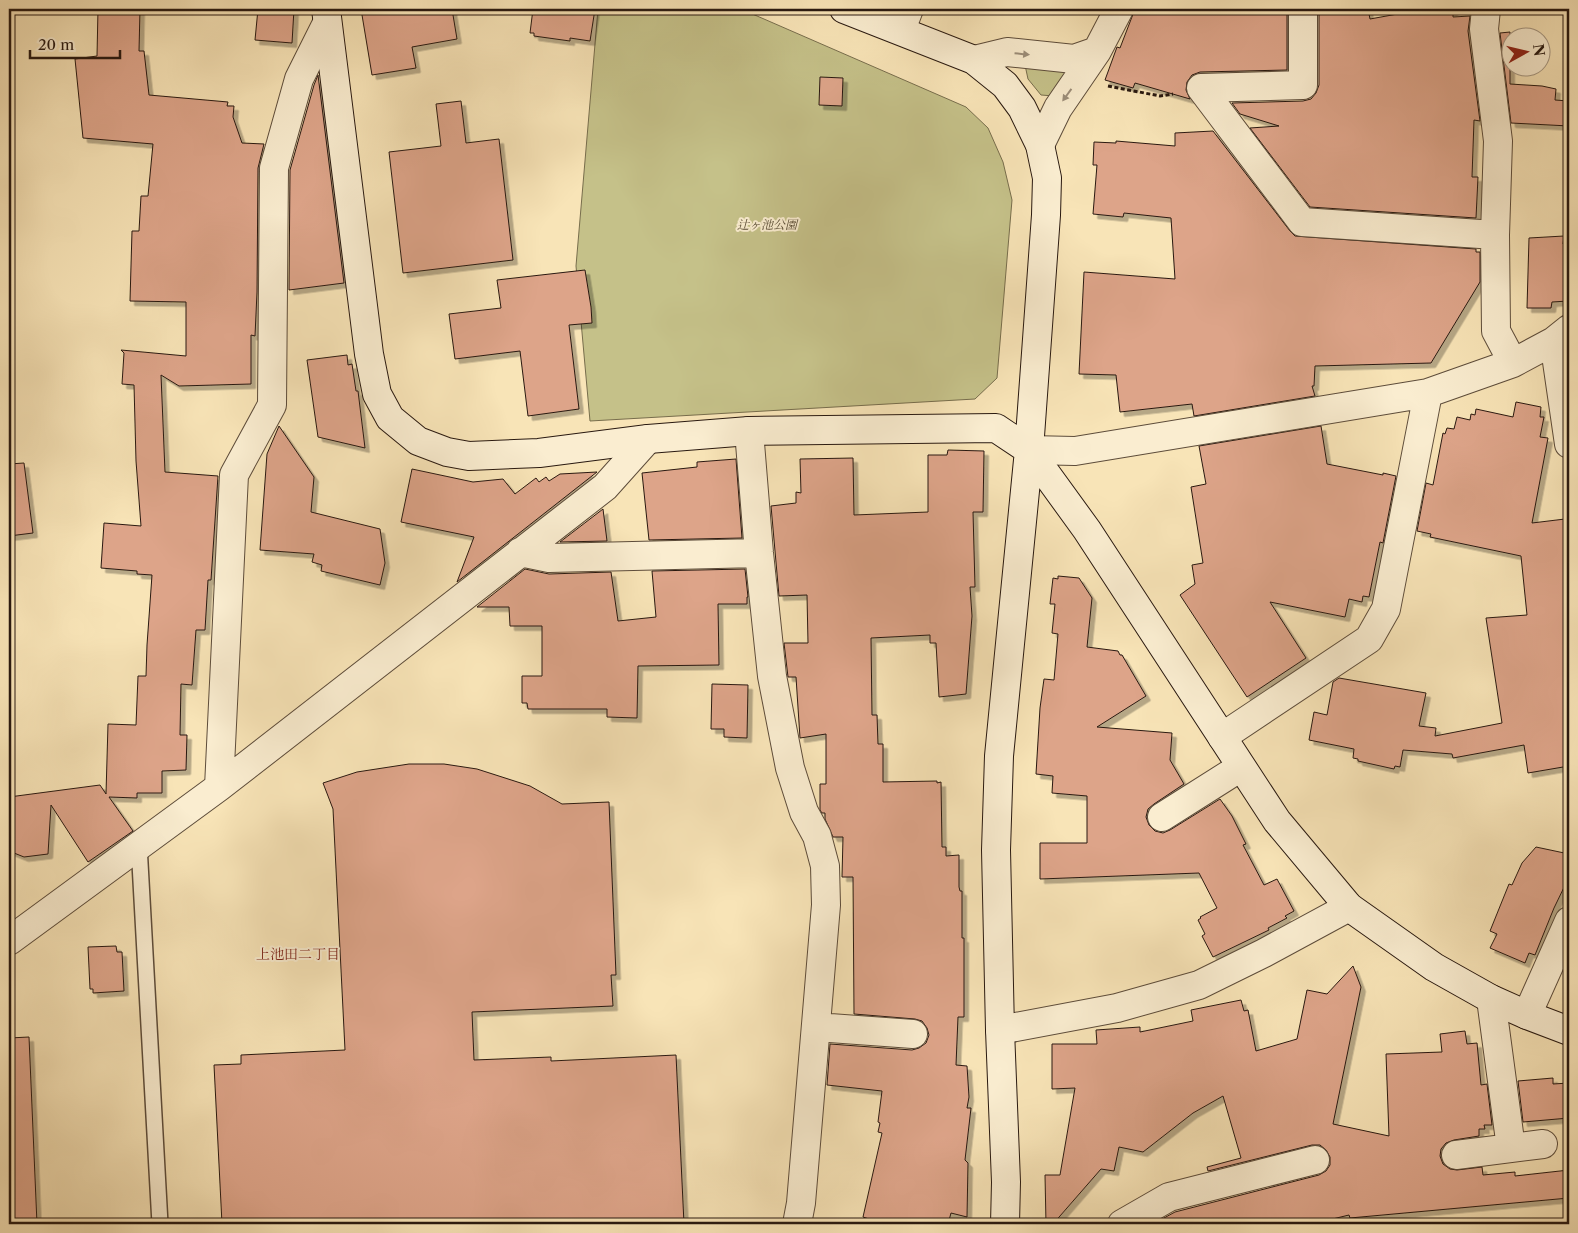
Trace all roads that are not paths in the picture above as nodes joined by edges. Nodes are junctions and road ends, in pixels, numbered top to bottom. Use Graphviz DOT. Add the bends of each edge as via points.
graph roads {
  1 [pos="844,9"];
  2 [pos="1119,9"];
  3 [pos="1303,9"];
  4 [pos="1486,9"];
  5 [pos="326,16"];
  6 [pos="905,19"];
  7 [pos="1097,52"];
  8 [pos="974,60"];
  9 [pos="1040,145"];
  10 [pos="1495,235"];
  11 [pos="1561,335"];
  12 [pos="1514,363"];
  13 [pos="1428,393"];
  14 [pos="749,432"];
  15 [pos="648,440"];
  16 [pos="1569,444"];
  17 [pos="1029,450"];
  18 [pos="520,552"];
  19 [pos="759,552"];
  20 [pos="1222,737"];
  21 [pos="1241,767"];
  22 [pos="218,787"];
  23 [pos="1162,817"];
  24 [pos="139,846"];
  25 [pos="1349,906"];
  26 [pos="1569,921"];
  27 [pos="9,941"];
  28 [pos="1491,999"];
  29 [pos="1526,1015"];
  30 [pos="816,1027"];
  31 [pos="1000,1030"];
  32 [pos="1569,1031"];
  33 [pos="913,1034"];
  34 [pos="1543,1144"];
  35 [pos="1510,1148"];
  36 [pos="1456,1154"];
  37 [pos="1315,1160"];
  38 [pos="160,1224"];
  39 [pos="797,1224"];
  40 [pos="1005,1224"];
  41 [pos="1122,1224"];
  1 -- 6 [label="street"];
  2 -- 7 [label="street"];
  3 -- 10 [label="street" via="1303,85 1201,88 1302,222"];
  4 -- 10 [label="street" via="1484,29 1498,141"];
  5 -- 15 [label="street" via="370,354 377,394 390,418 418,441 469,456 539,453"];
  5 -- 22 [label="street" via="299,78 274,168 272,405 234,475"];
  6 -- 8 [label="street"];
  8 -- 7 [label="street, one-way" via="1007,52 1074,59"];
  7 -- 9 [label="street, one-way" via="1058,108"];
  8 -- 9 [label="street" via="1005,85 1022,108"];
  9 -- 17 [label="street" via="1047,178 1046,215"];
  10 -- 12 [label="street" via="1496,331"];
  11 -- 12 [label="street"];
  11 -- 16 [label="street"];
  12 -- 13 [label="street"];
  13 -- 17 [label="street" via="1075,451"];
  13 -- 20 [label="street" via="1386,609 1369,639"];
  14 -- 15 [label="street"];
  14 -- 17 [label="street" via="996,428"];
  14 -- 19 [label="street"];
  15 -- 18 [label="street" via="605,488"];
  17 -- 20 [label="street" via="1087,530"];
  17 -- 31 [label="street" via="999,756 996,850"];
  18 -- 19 [label="street" via="548,558"];
  18 -- 22 [label="street"];
  19 -- 30 [label="street" via="772,676 790,768 825,866 826,905"];
  20 -- 21 [label="street"];
  21 -- 23 [label="street"];
  21 -- 25 [label="street" via="1277,821"];
  22 -- 24 [label="street"];
  24 -- 27 [label="street"];
  24 -- 38 [label="lane"];
  25 -- 28 [label="street" via="1434,967"];
  25 -- 31 [label="street" via="1199,985 1117,1008"];
  26 -- 29 [label="street"];
  28 -- 29 [label="street"];
  28 -- 35 [label="street"];
  29 -- 32 [label="street"];
  30 -- 33 [label="street"];
  30 -- 39 [label="street"];
  31 -- 40 [label="street"];
  34 -- 35 [label="street"];
  35 -- 36 [label="street"];
  37 -- 41 [label="street" via="1169,1197"];
}
